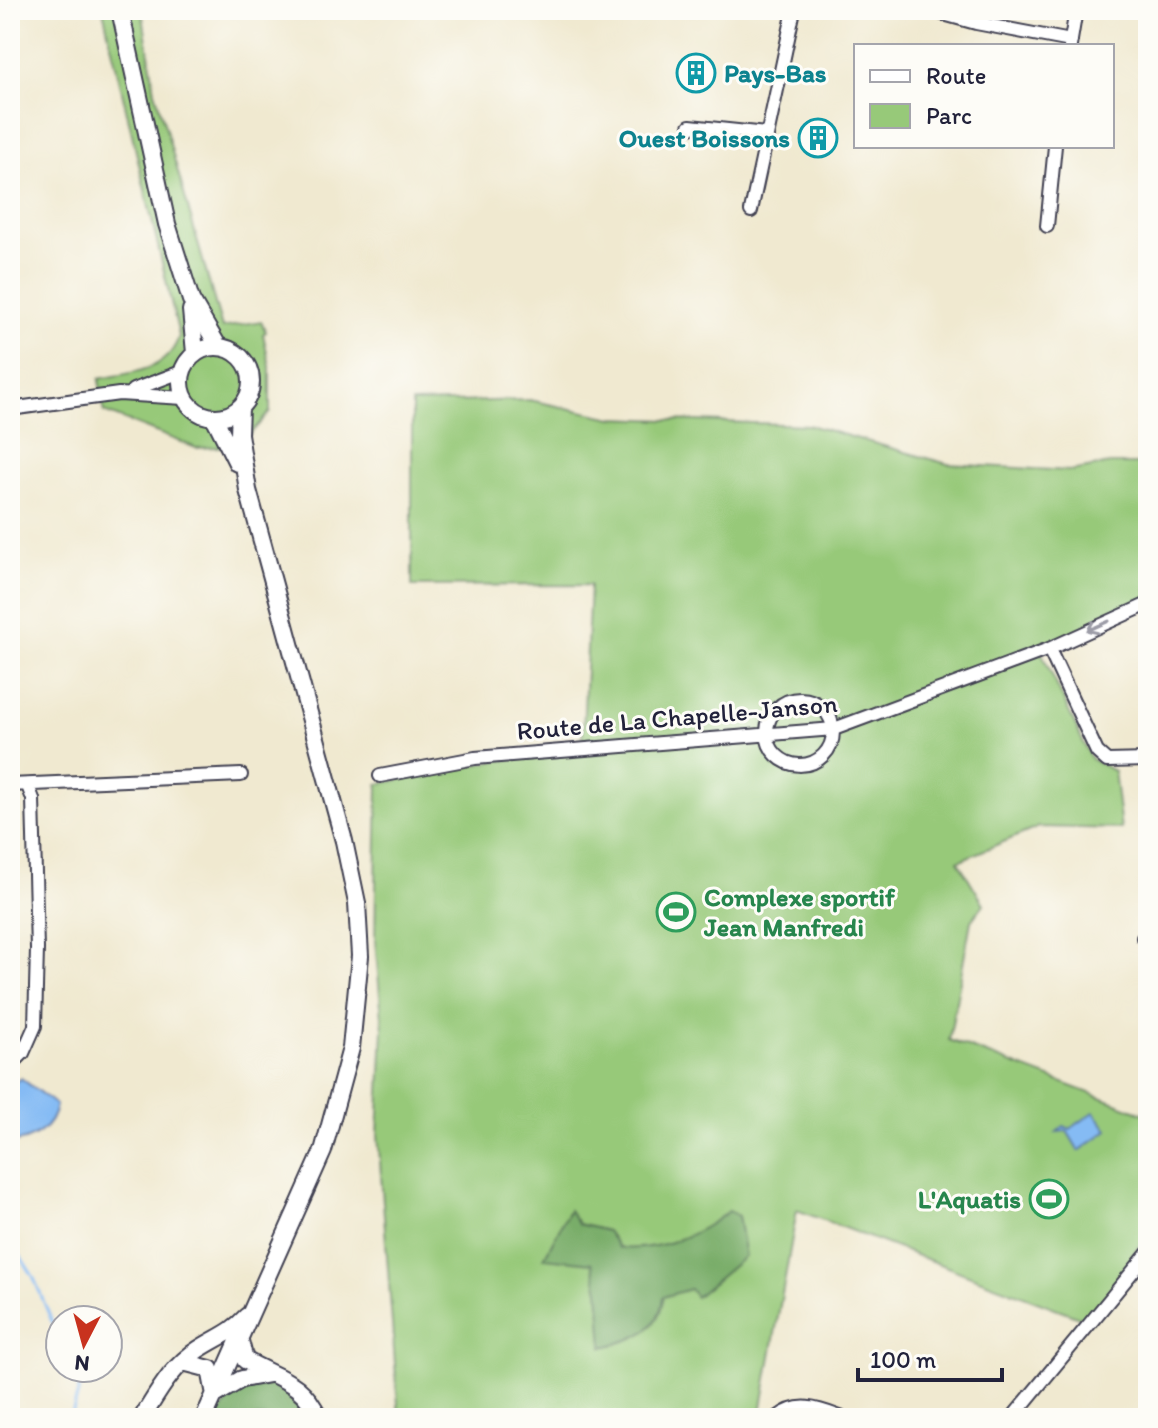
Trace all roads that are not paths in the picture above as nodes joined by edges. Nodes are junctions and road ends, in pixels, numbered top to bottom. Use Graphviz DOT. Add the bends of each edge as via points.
graph roads {
  1 [pos="120,10"];
  2 [pos="794,10"];
  3 [pos="929,10"];
  4 [pos="1076,10"];
  5 [pos="1071,44"];
  6 [pos="690,126"];
  7 [pos="766,134"];
  8 [pos="1055,148"];
  9 [pos="751,211"];
  10 [pos="1047,226"];
  11 [pos="191,300"];
  12 [pos="218,346"];
  13 [pos="195,353"];
  14 [pos="181,372"];
  15 [pos="119,394"];
  16 [pos="184,398"];
  17 [pos="240,407"];
  18 [pos="10,409"];
  19 [pos="214,417"];
  20 [pos="248,490"];
  21 [pos="1148,604"];
  22 [pos="1049,649"];
  23 [pos="834,729"];
  24 [pos="767,735"];
  25 [pos="1148,760"];
  26 [pos="241,775"];
  27 [pos="380,776"];
  28 [pos="10,785"];
  29 [pos="28,786"];
  30 [pos="10,1066"];
  31 [pos="1148,1253"];
  32 [pos="253,1309"];
  33 [pos="240,1341"];
  34 [pos="183,1362"];
  35 [pos="269,1374"];
  36 [pos="215,1395"];
  37 [pos="142,1418"];
  38 [pos="204,1418"];
  39 [pos="319,1418"];
  40 [pos="777,1418"];
  41 [pos="843,1418"];
  42 [pos="1012,1418"];
  1 -- 11 [label="main road" via="167,224"];
  2 -- 7 [label="street"];
  3 -- 5 [label="street"];
  4 -- 5 [label="street"];
  6 -- 7 [label="street"];
  7 -- 9 [label="street"];
  8 -- 10 [label="street"];
  11 -- 12 [label="main road"];
  11 -- 13 [label="main road"];
  12 -- 13 [label="main road"];
  12 -- 17 [label="main road" via="236,353 250,373 250,392"];
  13 -- 14 [label="main road"];
  14 -- 15 [label="street"];
  14 -- 16 [label="main road"];
  15 -- 16 [label="street"];
  15 -- 18 [label="street"];
  16 -- 19 [label="main road" via="196,411"];
  17 -- 19 [label="main road"];
  17 -- 20 [label="main road"];
  19 -- 20 [label="main road"];
  20 -- 32 [label="main road" via="344,841 357,903 360,956 340,1099 323,1151"];
  21 -- 22 [label="street, Route de La Chapelle-Janson, one-way"];
  22 -- 23 [label="street, Route de La Chapelle-Janson"];
  22 -- 25 [label="street" via="1097,752 1107,761"];
  23 -- 24 [label="street, Route de La Chapelle-Janson"];
  23 -- 24 [label="street" via="819,759 797,765 776,755"];
  23 -- 24 [label="street" via="818,703 797,698 771,714"];
  24 -- 27 [label="street, Route de La Chapelle-Janson" via="475,758"];
  26 -- 29 [label="street"];
  28 -- 29 [label="street"];
  29 -- 30 [label="street" via="33,799 36,1004 31,1039"];
  31 -- 42 [label="street"];
  32 -- 33 [label="main road"];
  32 -- 34 [label="main road" via="230,1334"];
  33 -- 35 [label="main road" via="245,1360"];
  33 -- 36 [label="main road"];
  34 -- 36 [label="main road" via="210,1369"];
  34 -- 37 [label="main road"];
  35 -- 36 [label="main road" via="242,1379"];
  35 -- 39 [label="main road" via="293,1383 309,1397"];
  36 -- 38 [label="main road"];
  40 -- 41 [label="street" via="795,1407 813,1407"];
}
